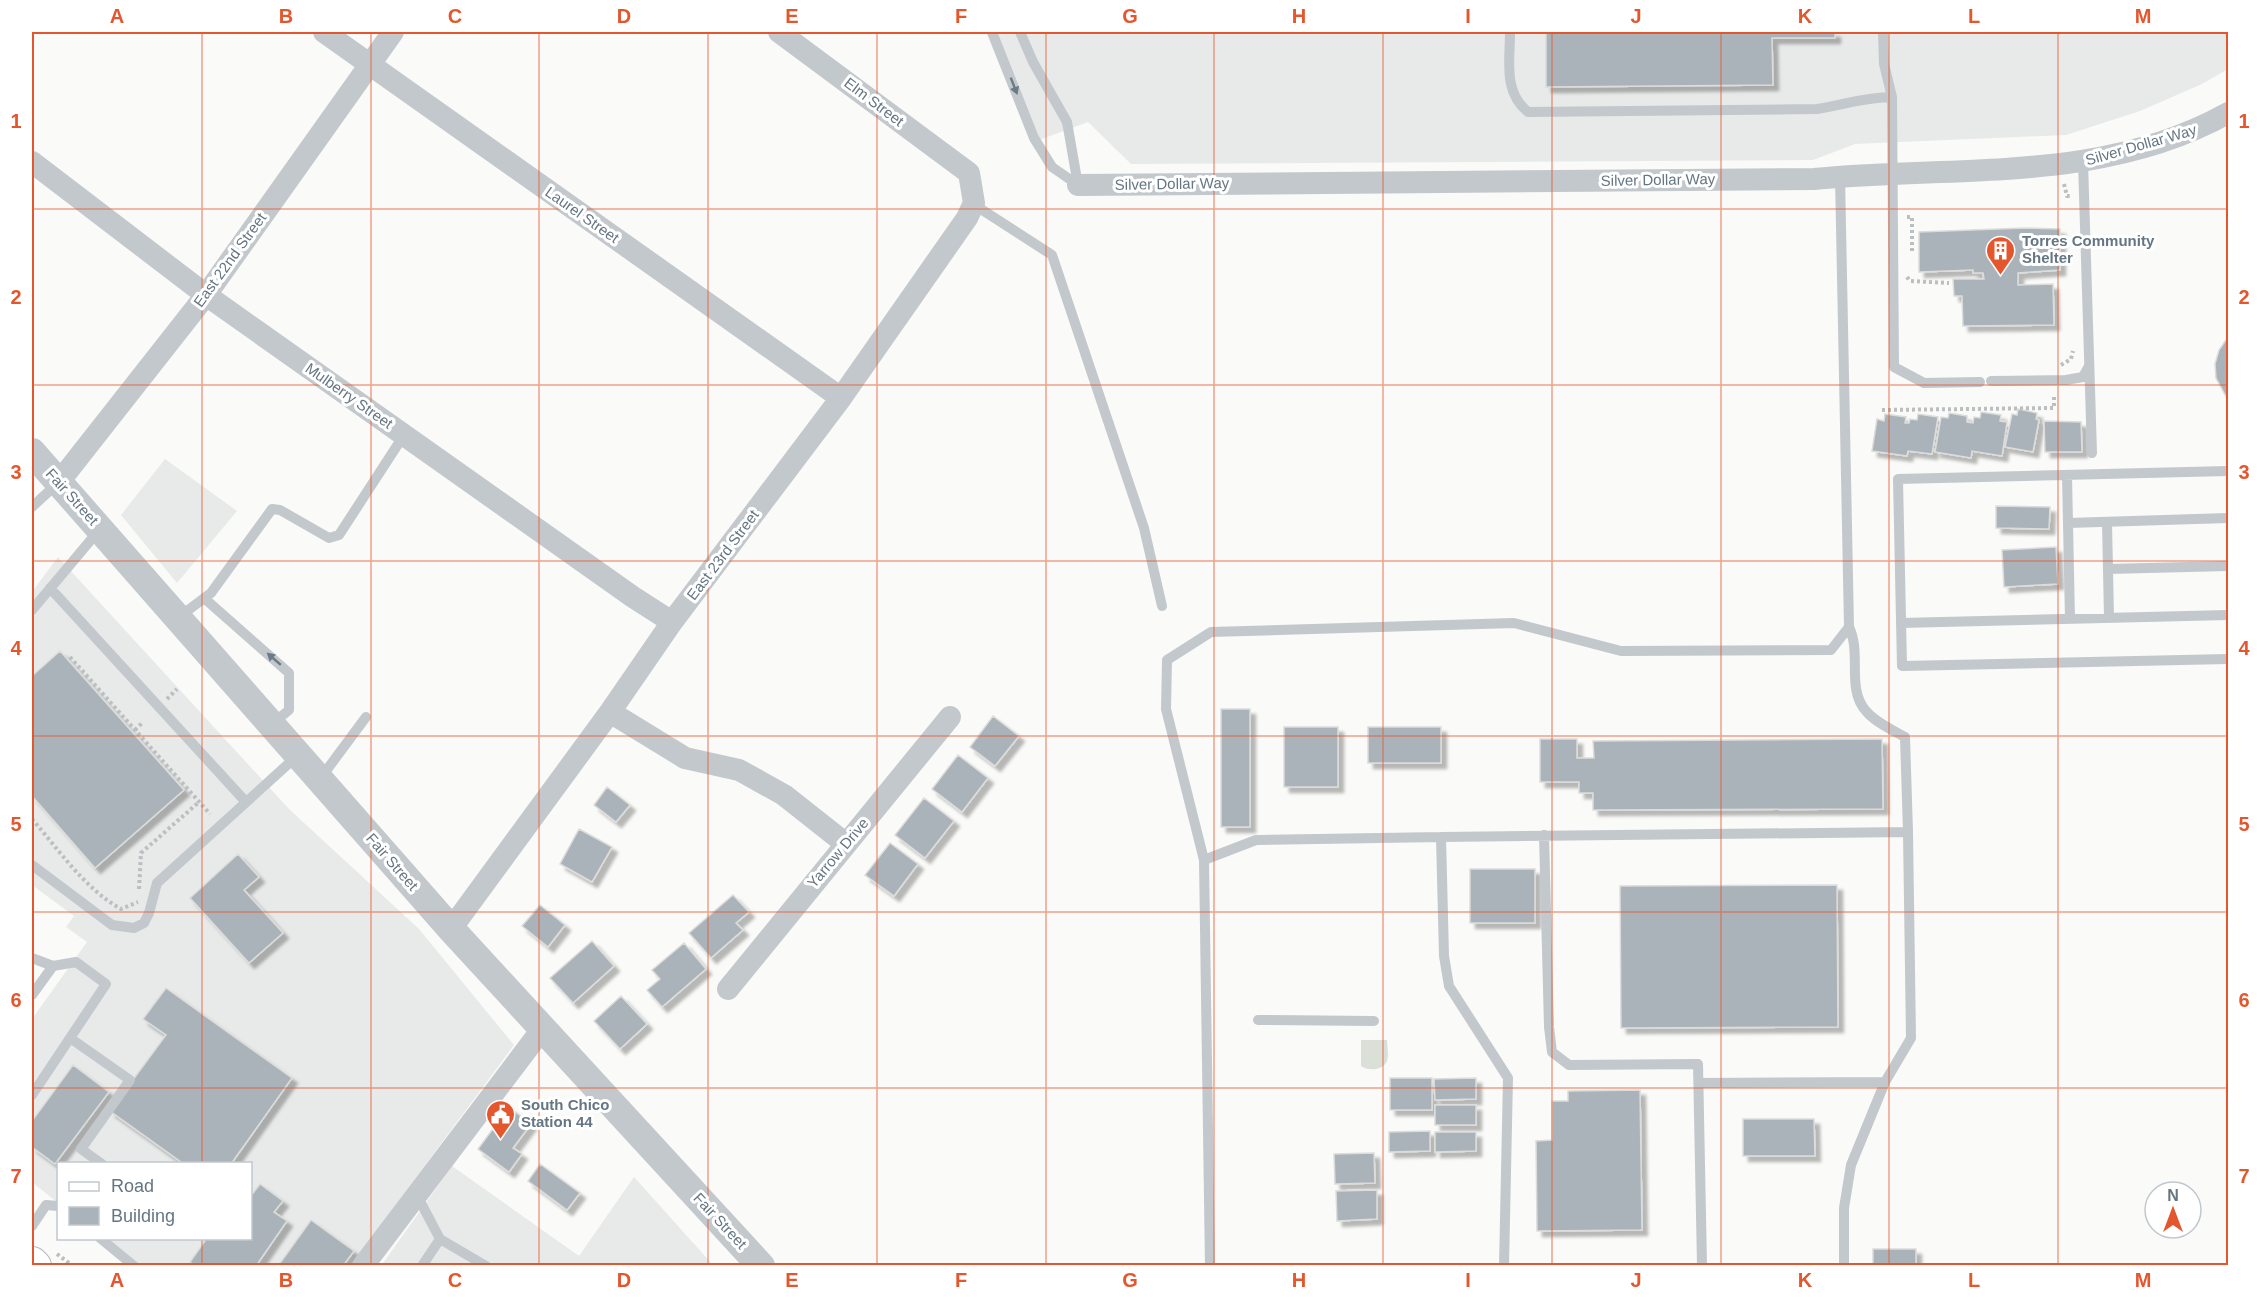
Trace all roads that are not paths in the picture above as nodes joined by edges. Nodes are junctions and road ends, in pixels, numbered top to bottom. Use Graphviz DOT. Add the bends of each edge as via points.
graph roads {
  1 [pos="324,32"];
  2 [pos="393,32"];
  3 [pos="779,32"];
  4 [pos="992,32"];
  5 [pos="1020,32"];
  6 [pos="1510,32"];
  7 [pos="1884,32"];
  8 [pos="370,65"];
  9 [pos="1892,97"];
  10 [pos="2229,113"];
  11 [pos="32,162"];
  12 [pos="2083,162"];
  13 [pos="1893,172"];
  14 [pos="1840,176"];
  15 [pos="1078,185"];
  16 [pos="973,204"];
  17 [pos="206,295"];
  18 [pos="2089,366"];
  19 [pos="841,398"];
  20 [pos="404,435"];
  21 [pos="32,452"];
  22 [pos="2092,453"];
  23 [pos="2229,471"];
  24 [pos="2067,475"];
  25 [pos="59,482"];
  26 [pos="32,507"];
  27 [pos="2229,518"];
  28 [pos="2107,522"];
  29 [pos="2068,523"];
  30 [pos="101,529"];
  31 [pos="2229,567"];
  32 [pos="2108,569"];
  33 [pos="50,588"];
  34 [pos="204,598"];
  35 [pos="1162,606"];
  36 [pos="32,610"];
  37 [pos="2229,615"];
  38 [pos="178,618"];
  39 [pos="2109,618"];
  40 [pos="2070,619"];
  41 [pos="672,622"];
  42 [pos="1901,623"];
  43 [pos="1849,627"];
  44 [pos="2229,659"];
  45 [pos="610,712"];
  46 [pos="366,717"];
  47 [pos="950,717"];
  48 [pos="272,724"];
  49 [pos="298,755"];
  50 [pos="320,779"];
  51 [pos="246,802"];
  52 [pos="1908,832"];
  53 [pos="1544,835"];
  54 [pos="1441,837"];
  55 [pos="846,844"];
  56 [pos="1204,860"];
  57 [pos="32,865"];
  58 [pos="450,929"];
  59 [pos="32,958"];
  60 [pos="52,966"];
  61 [pos="728,989"];
  62 [pos="32,995"];
  63 [pos="1258,1020"];
  64 [pos="1374,1021"];
  65 [pos="543,1028"];
  66 [pos="70,1038"];
  67 [pos="1885,1082"];
  68 [pos="1699,1083"];
  69 [pos="32,1095"];
  70 [pos="99,1162"];
  71 [pos="413,1199"];
  72 [pos="57,1206"];
  73 [pos="32,1226"];
  74 [pos="440,1239"];
  75 [pos="112,1242"];
  76 [pos="134,1266"];
  77 [pos="363,1266"];
  78 [pos="422,1266"];
  79 [pos="486,1266"];
  80 [pos="761,1266"];
  81 [pos="1210,1266"];
  82 [pos="1504,1266"];
  83 [pos="1702,1266"];
  84 [pos="1844,1266"];
  1 -- 8 [label="street, Laurel Street"];
  2 -- 8 [label="street, East 22nd Street"];
  3 -- 16 [label="street, Elm Street" via="969,173"];
  4 -- 15 [label="lane, one-way" via="1034,138 1052,167"];
  5 -- 15 [label="lane" via="1067,122"];
  6 -- 9 [label="lane" via="1510,87 1516,103 1528,112 1817,109 1866,97"];
  7 -- 9 [label="lane" via="1884,64"];
  8 -- 17 [label="street, East 22nd Street"];
  8 -- 19 [label="street, Laurel Street"];
  9 -- 13 [label="lane"];
  10 -- 12 [label="street, Silver Dollar Way" via="2199,130"];
  11 -- 17 [label="street, Mulberry Street"];
  12 -- 13 [label="street, Silver Dollar Way" via="1988,171"];
  12 -- 18 [label="lane"];
  13 -- 14 [label="street, Silver Dollar Way"];
  13 -- 18 [label="lane" via="1894,368 1924,383 2066,380 2083,377"];
  14 -- 15 [label="street, Silver Dollar Way"];
  14 -- 43 [label="lane"];
  16 -- 19 [label="street, East 23rd Street"];
  16 -- 35 [label="lane" via="1052,255 1144,528"];
  17 -- 20 [label="street, Mulberry Street"];
  17 -- 25 [label="street, East 22nd Street"];
  18 -- 22 [label="lane"];
  19 -- 41 [label="street, East 23rd Street"];
  20 -- 34 [label="lane" via="339,535 329,538 272,509"];
  20 -- 41 [label="street, Mulberry Street"];
  21 -- 25 [label="street, Fair Street"];
  23 -- 24 [label="lane"];
  24 -- 29 [label="lane"];
  24 -- 42 [label="lane" via="1898,479"];
  25 -- 26 [label="lane"];
  25 -- 30 [label="street, Fair Street"];
  27 -- 28 [label="lane"];
  28 -- 29 [label="lane"];
  28 -- 32 [label="lane"];
  29 -- 40 [label="lane"];
  30 -- 33 [label="lane"];
  30 -- 38 [label="street, Fair Street"];
  31 -- 32 [label="lane"];
  32 -- 39 [label="lane"];
  33 -- 36 [label="lane"];
  33 -- 51 [label="lane"];
  34 -- 38 [label="lane"];
  48 -- 34 [label="lane, one-way" via="288,710 289,673"];
  37 -- 39 [label="lane"];
  38 -- 48 [label="street, Fair Street"];
  39 -- 40 [label="lane"];
  40 -- 42 [label="lane"];
  41 -- 45 [label="street, East 23rd Street"];
  42 -- 44 [label="lane" via="1902,666"];
  43 -- 52 [label="lane" via="1856,640 1857,700 1867,713 1905,737"];
  43 -- 56 [label="lane" via="1831,650 1621,651 1514,623 1211,632 1167,660 1166,709"];
  45 -- 55 [label="street" via="685,758 739,770 775,790"];
  45 -- 58 [label="street, East 23rd Street"];
  46 -- 50 [label="lane"];
  47 -- 55 [label="street, Yarrow Drive"];
  48 -- 49 [label="street, Fair Street"];
  49 -- 50 [label="street, Fair Street"];
  49 -- 51 [label="lane"];
  50 -- 58 [label="street, Fair Street"];
  51 -- 57 [label="lane" via="157,883 149,914 144,923 134,928 112,926"];
  52 -- 53 [label="lane"];
  52 -- 67 [label="lane" via="1911,1038"];
  53 -- 54 [label="lane"];
  53 -- 68 [label="lane" via="1552,1052 1569,1065 1698,1064"];
  54 -- 56 [label="lane" via="1256,840"];
  54 -- 82 [label="lane" via="1444,956 1449,986 1508,1078"];
  55 -- 61 [label="street, Yarrow Drive"];
  56 -- 81 [label="lane"];
  58 -- 65 [label="street, Fair Street"];
  59 -- 60 [label="lane"];
  60 -- 62 [label="lane"];
  60 -- 66 [label="lane" via="76,962 106,984"];
  63 -- 64 [label="lane"];
  65 -- 71 [label="street"];
  65 -- 80 [label="street, Fair Street"];
  66 -- 69 [label="lane"];
  66 -- 70 [label="lane" via="130,1080 81,1149"];
  67 -- 68 [label="lane"];
  67 -- 84 [label="lane" via="1851,1165 1844,1208"];
  68 -- 83 [label="lane"];
  71 -- 74 [label="lane" via="422,1205"];
  71 -- 77 [label="street"];
  72 -- 73 [label="lane" via="46,1205"];
  74 -- 78 [label="lane"];
  74 -- 79 [label="lane"];
  75 -- 76 [label="lane"];
}
